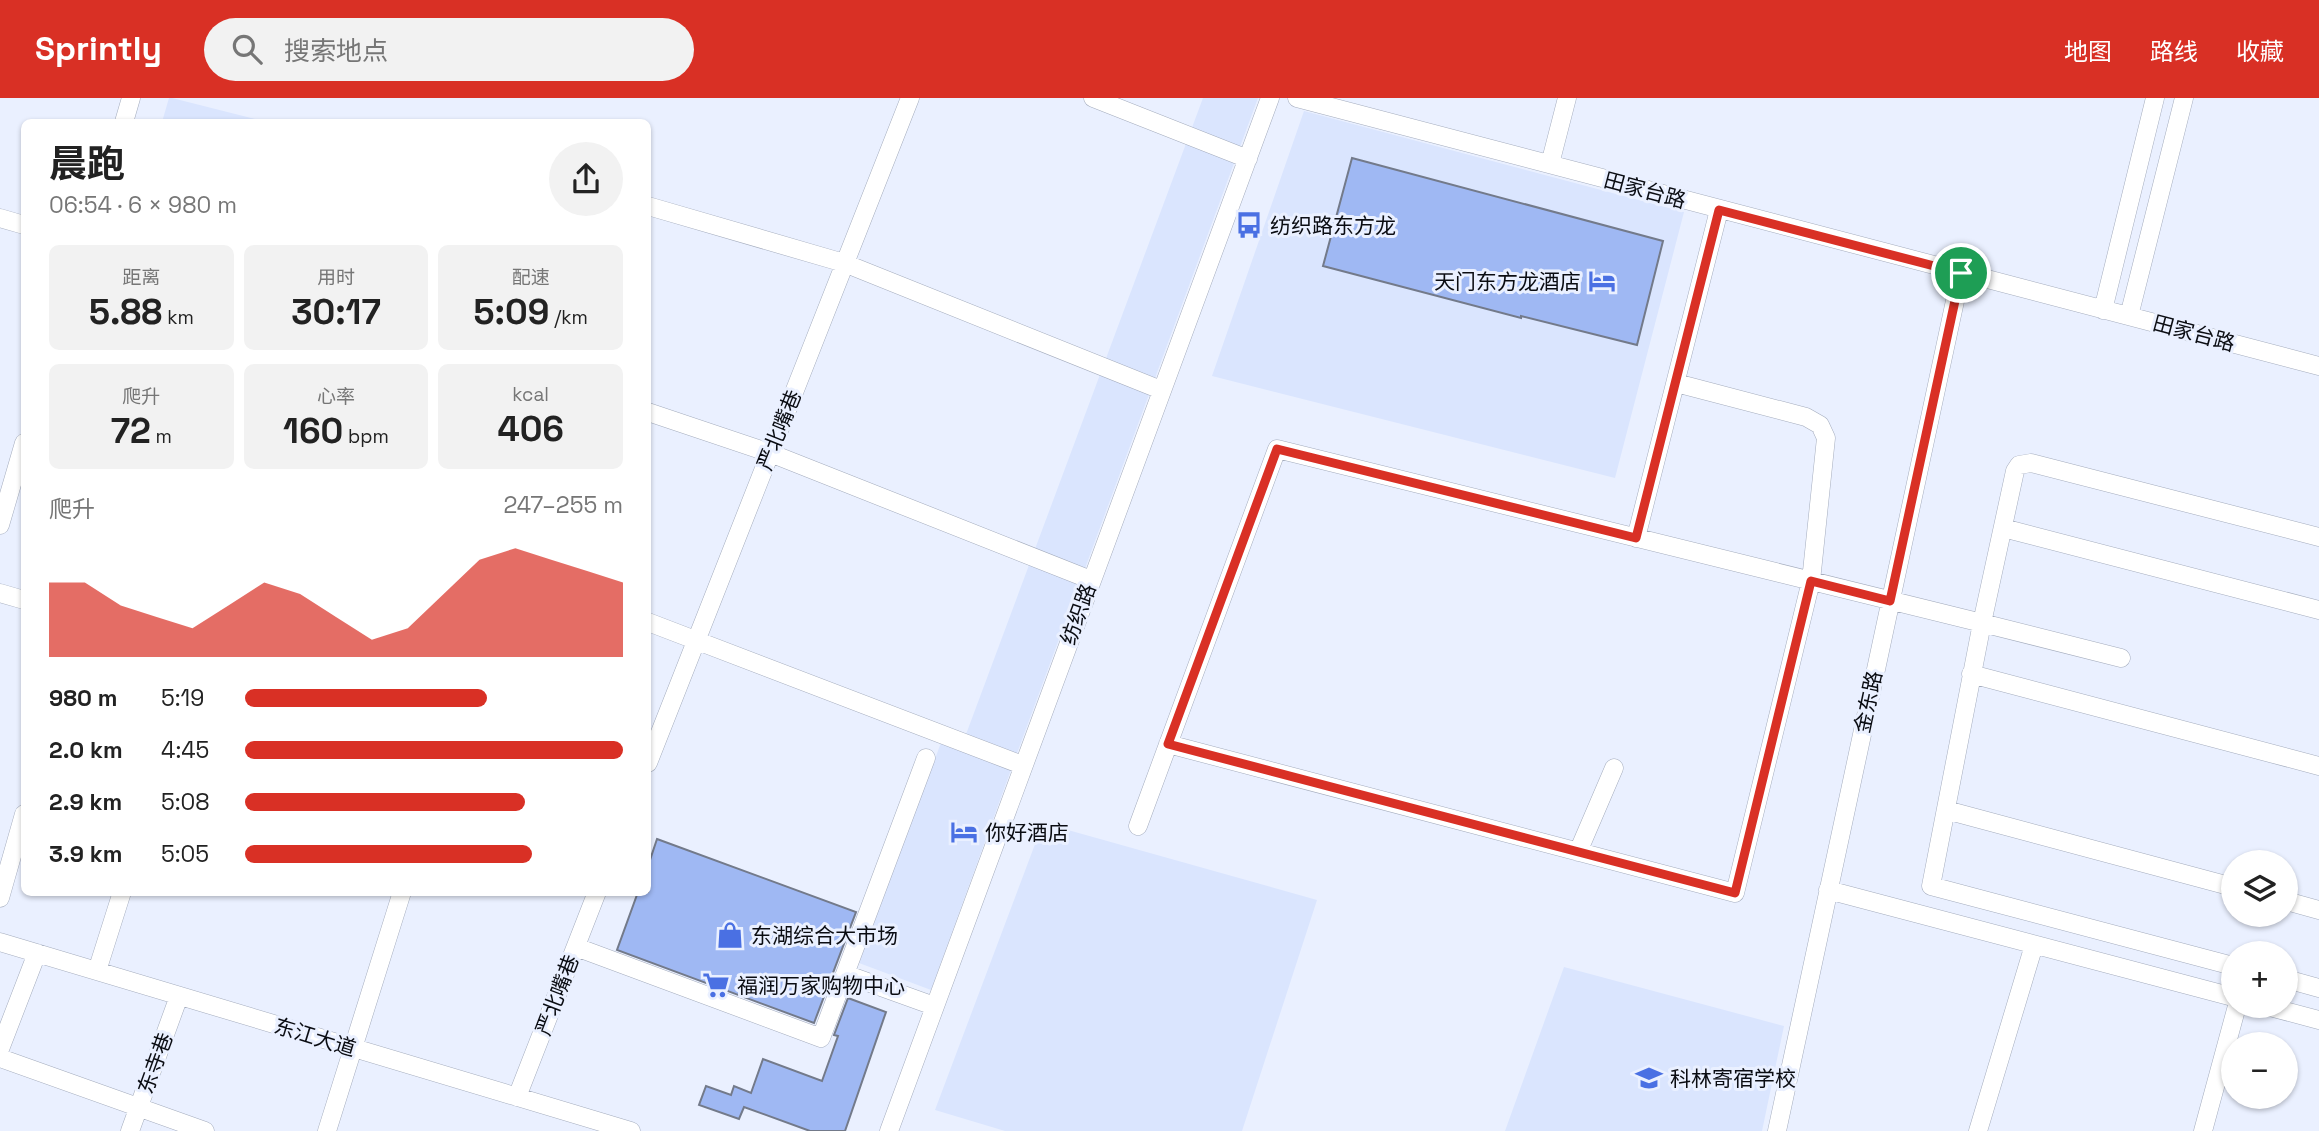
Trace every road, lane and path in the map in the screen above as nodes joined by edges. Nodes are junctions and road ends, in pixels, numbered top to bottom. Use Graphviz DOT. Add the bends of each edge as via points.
graph roads {
  1 [pos="131,98"];
  2 [pos="910,98"];
  3 [pos="1093,98"];
  4 [pos="1270,98"];
  5 [pos="1297,98"];
  6 [pos="1567,98"];
  7 [pos="2155,98"];
  8 [pos="2184,98"];
  9 [pos="125,119"];
  10 [pos="1248,159"];
  11 [pos="1550,164"];
  12 [pos="651,207"];
  13 [pos="1719,210"];
  14 [pos="0,218"];
  15 [pos="21,224"];
  16 [pos="844,263"];
  17 [pos="1961,273"];
  18 [pos="2103,310"];
  19 [pos="2129,316"];
  20 [pos="2319,366"];
  21 [pos="1676,383"];
  22 [pos="1161,390"];
  23 [pos="651,413"];
  24 [pos="21,453"];
  25 [pos="770,453"];
  26 [pos="0,525"];
  27 [pos="2003,528"];
  28 [pos="2319,537"];
  29 [pos="1636,538"];
  30 [pos="1091,580"];
  31 [pos="1811,581"];
  32 [pos="0,593"];
  33 [pos="21,599"];
  34 [pos="1890,601"];
  35 [pos="2319,610"];
  36 [pos="651,623"];
  37 [pos="1982,623"];
  38 [pos="695,640"];
  39 [pos="2121,658"];
  40 [pos="1971,674"];
  41 [pos="1168,744"];
  42 [pos="651,755"];
  43 [pos="926,758"];
  44 [pos="1023,765"];
  45 [pos="2319,766"];
  46 [pos="1614,768"];
  47 [pos="1946,810"];
  48 [pos="21,824"];
  49 [pos="1138,826"];
  50 [pos="1578,852"];
  51 [pos="2221,884"];
  52 [pos="1828,890"];
  53 [pos="121,896"];
  54 [pos="401,896"];
  55 [pos="595,896"];
  56 [pos="0,898"];
  57 [pos="2298,904"];
  58 [pos="2319,910"];
  59 [pos="0,942"];
  60 [pos="2034,945"];
  61 [pos="576,947"];
  62 [pos="37,953"];
  63 [pos="2221,962"];
  64 [pos="97,971"];
  65 [pos="845,974"];
  66 [pos="2298,982"];
  67 [pos="2319,988"];
  68 [pos="2221,994"];
  69 [pos="180,996"];
  70 [pos="934,1006"];
  71 [pos="2298,1014"];
  72 [pos="2234,1018"];
  73 [pos="2319,1020"];
  74 [pos="0,1049"];
  75 [pos="354,1049"];
  76 [pos="0,1058"];
  77 [pos="517,1097"];
  78 [pos="139,1108"];
  79 [pos="130,1131"];
  80 [pos="205,1131"];
  81 [pos="327,1131"];
  82 [pos="631,1131"];
  83 [pos="889,1131"];
  84 [pos="1777,1131"];
  85 [pos="1978,1131"];
  86 [pos="2203,1131"];
  1 -- 9 [label="street"];
  2 -- 16 [label="street, 严北嘴巷"];
  3 -- 10 [label="street"];
  4 -- 10 [label="street, 纺织路"];
  5 -- 11 [label="street, 田家台路"];
  6 -- 11 [label="street"];
  7 -- 18 [label="street"];
  8 -- 19 [label="street"];
  10 -- 22 [label="street, 纺织路"];
  11 -- 13 [label="street, 田家台路"];
  12 -- 16 [label="street"];
  13 -- 17 [label="street, 田家台路"];
  13 -- 21 [label="street"];
  14 -- 15 [label="street"];
  16 -- 22 [label="street"];
  16 -- 25 [label="street, 严北嘴巷"];
  17 -- 18 [label="street, 田家台路"];
  17 -- 34 [label="street, 金东路"];
  18 -- 19 [label="street, 田家台路"];
  19 -- 20 [label="street, 田家台路"];
  21 -- 29 [label="street"];
  21 -- 31 [label="street" via="1807,417 1819,425 1826,438"];
  22 -- 30 [label="street, 纺织路"];
  23 -- 25 [label="street"];
  24 -- 26 [label="street"];
  25 -- 30 [label="street"];
  25 -- 38 [label="street, 严北嘴巷"];
  27 -- 28 [label="street" via="2015,471 2031,463"];
  27 -- 35 [label="street"];
  27 -- 37 [label="street"];
  29 -- 31 [label="street"];
  29 -- 41 [label="street" via="1277,449"];
  30 -- 44 [label="street, 纺织路"];
  31 -- 34 [label="street"];
  31 -- 50 [label="street" via="1735,893"];
  32 -- 33 [label="street"];
  34 -- 37 [label="street"];
  34 -- 52 [label="street, 金东路"];
  36 -- 38 [label="street"];
  37 -- 39 [label="street"];
  37 -- 40 [label="street"];
  38 -- 42 [label="street, 严北嘴巷"];
  38 -- 44 [label="street"];
  40 -- 45 [label="street"];
  40 -- 47 [label="street"];
  41 -- 49 [label="street"];
  41 -- 50 [label="street"];
  43 -- 65 [label="street"];
  44 -- 70 [label="street, 纺织路"];
  46 -- 50 [label="street"];
  47 -- 51 [label="street"];
  47 -- 63 [label="street" via="1931,886"];
  48 -- 56 [label="street"];
  52 -- 60 [label="street"];
  52 -- 84 [label="street, 金东路"];
  53 -- 64 [label="street"];
  54 -- 75 [label="street"];
  55 -- 61 [label="street, 严北嘴巷"];
  57 -- 58 [label="street"];
  59 -- 62 [label="street, 东江大道"];
  60 -- 68 [label="street"];
  60 -- 85 [label="street"];
  61 -- 65 [label="street" via="821,1038"];
  61 -- 77 [label="street, 严北嘴巷"];
  62 -- 64 [label="street, 东江大道"];
  62 -- 74 [label="street"];
  64 -- 69 [label="street, 东江大道"];
  65 -- 70 [label="street"];
  66 -- 67 [label="street"];
  69 -- 75 [label="street, 东江大道"];
  69 -- 78 [label="street, 东寺巷"];
  70 -- 83 [label="street, 纺织路"];
  71 -- 73 [label="street"];
  72 -- 86 [label="street"];
  75 -- 77 [label="street, 东江大道"];
  75 -- 81 [label="street"];
  76 -- 78 [label="street"];
  77 -- 82 [label="street, 东江大道"];
  78 -- 79 [label="street, 东寺巷"];
  78 -- 80 [label="street"];
}
